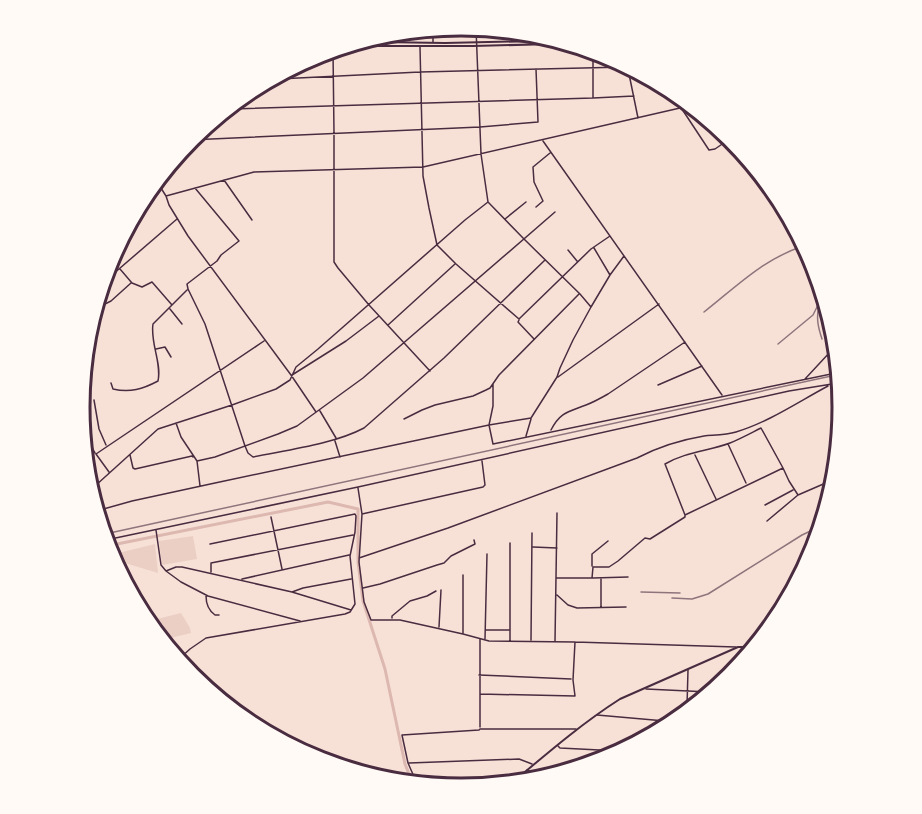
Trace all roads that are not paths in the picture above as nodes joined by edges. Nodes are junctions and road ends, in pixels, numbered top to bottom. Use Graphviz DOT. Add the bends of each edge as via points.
graph roads {
  1 [pos="434,37"];
  2 [pos="477,37"];
  3 [pos="393,42"];
  4 [pos="525,42"];
  5 [pos="434,43"];
  6 [pos="478,44"];
  7 [pos="537,44"];
  8 [pos="377,46"];
  9 [pos="420,46"];
  10 [pos="333,59"];
  11 [pos="593,61"];
  12 [pos="593,67"];
  13 [pos="611,68"];
  14 [pos="536,69"];
  15 [pos="478,71"];
  16 [pos="420,72"];
  17 [pos="334,76"];
  18 [pos="629,76"];
  19 [pos="289,78"];
  20 [pos="634,96"];
  21 [pos="593,98"];
  22 [pos="537,100"];
  23 [pos="479,101"];
  24 [pos="421,103"];
  25 [pos="334,106"];
  26 [pos="680,108"];
  27 [pos="241,109"];
  28 [pos="638,118"];
  29 [pos="480,127"];
  30 [pos="422,129"];
  31 [pos="334,133"];
  32 [pos="205,139"];
  33 [pos="543,140"];
  34 [pos="722,144"];
  35 [pos="550,153"];
  36 [pos="482,154"];
  37 [pos="423,166"];
  38 [pos="334,170"];
  39 [pos="224,180"];
  40 [pos="195,188"];
  41 [pos="161,189"];
  42 [pos="166,196"];
  43 [pos="488,202"];
  44 [pos="526,202"];
  45 [pos="536,207"];
  46 [pos="555,212"];
  47 [pos="177,218"];
  48 [pos="504,219"];
  49 [pos="252,220"];
  50 [pos="610,236"];
  51 [pos="524,239"];
  52 [pos="438,245"];
  53 [pos="593,248"];
  54 [pos="568,250"];
  55 [pos="624,256"];
  56 [pos="545,260"];
  57 [pos="578,262"];
  58 [pos="456,264"];
  59 [pos="210,266"];
  60 [pos="119,268"];
  61 [pos="116,271"];
  62 [pos="610,275"];
  63 [pos="562,277"];
  64 [pos="475,281"];
  65 [pos="132,283"];
  66 [pos="188,289"];
  67 [pos="580,294"];
  68 [pos="500,303"];
  69 [pos="105,304"];
  70 [pos="659,304"];
  71 [pos="172,305"];
  72 [pos="369,305"];
  73 [pos="591,307"];
  74 [pos="169,309"];
  75 [pos="379,316"];
  76 [pos="519,320"];
  77 [pos="182,324"];
  78 [pos="388,325"];
  79 [pos="534,339"];
  80 [pos="265,340"];
  81 [pos="404,342"];
  82 [pos="685,342"];
  83 [pos="156,349"];
  84 [pos="828,354"];
  85 [pos="171,357"];
  86 [pos="703,366"];
  87 [pos="220,369"];
  88 [pos="430,371"];
  89 [pos="831,374"];
  90 [pos="291,375"];
  91 [pos="557,377"];
  92 [pos="805,379"];
  93 [pos="111,383"];
  94 [pos="493,384"];
  95 [pos="831,384"];
  96 [pos="658,385"];
  97 [pos="723,396"];
  98 [pos="94,400"];
  99 [pos="232,405"];
  100 [pos="320,410"];
  101 [pos="316,412"];
  102 [pos="531,418"];
  103 [pos="404,419"];
  104 [pos="176,423"];
  105 [pos="759,423"];
  106 [pos="489,425"];
  107 [pos="761,428"];
  108 [pos="550,431"];
  109 [pos="526,436"];
  110 [pos="335,440"];
  111 [pos="727,443"];
  112 [pos="106,446"];
  113 [pos="245,446"];
  114 [pos="92,448"];
  115 [pos="695,453"];
  116 [pos="96,454"];
  117 [pos="130,454"];
  118 [pos="340,458"];
  119 [pos="481,460"];
  120 [pos="197,461"];
  121 [pos="783,468"];
  122 [pos="109,472"];
  123 [pos="98,483"];
  124 [pos="824,484"];
  125 [pos="747,485"];
  126 [pos="200,487"];
  127 [pos="358,487"];
  128 [pos="794,489"];
  129 [pos="798,495"];
  130 [pos="716,500"];
  131 [pos="765,505"];
  132 [pos="105,509"];
  133 [pos="557,513"];
  134 [pos="362,514"];
  135 [pos="685,515"];
  136 [pos="271,518"];
  137 [pos="767,521"];
  138 [pos="156,530"];
  139 [pos="274,530"];
  140 [pos="532,533"];
  141 [pos="354,535"];
  142 [pos="114,538"];
  143 [pos="474,540"];
  144 [pos="608,541"];
  145 [pos="510,543"];
  146 [pos="210,544"];
  147 [pos="532,547"];
  148 [pos="557,548"];
  149 [pos="278,549"];
  150 [pos="487,554"];
  151 [pos="350,555"];
  152 [pos="359,558"];
  153 [pos="592,568"];
  154 [pos="282,569"];
  155 [pos="166,571"];
  156 [pos="211,573"];
  157 [pos="463,575"];
  158 [pos="628,577"];
  159 [pos="556,578"];
  160 [pos="592,578"];
  161 [pos="601,578"];
  162 [pos="240,579"];
  163 [pos="352,579"];
  164 [pos="362,588"];
  165 [pos="441,590"];
  166 [pos="435,591"];
  167 [pos="292,592"];
  168 [pos="556,594"];
  169 [pos="206,595"];
  170 [pos="601,607"];
  171 [pos="626,607"];
  172 [pos="352,610"];
  173 [pos="219,615"];
  174 [pos="391,619"];
  175 [pos="301,621"];
  176 [pos="439,628"];
  177 [pos="485,630"];
  178 [pos="510,630"];
  179 [pos="463,634"];
  180 [pos="480,638"];
  181 [pos="485,640"];
  182 [pos="510,641"];
  183 [pos="531,641"];
  184 [pos="555,641"];
  185 [pos="574,642"];
  186 [pos="738,647"];
  187 [pos="744,647"];
  188 [pos="184,654"];
  189 [pos="688,669"];
  190 [pos="479,675"];
  191 [pos="573,680"];
  192 [pos="645,689"];
  193 [pos="688,691"];
  194 [pos="699,692"];
  195 [pos="480,694"];
  196 [pos="687,701"];
  197 [pos="596,715"];
  198 [pos="658,721"];
  199 [pos="480,729"];
  200 [pos="577,729"];
  201 [pos="557,746"];
  202 [pos="603,750"];
  203 [pos="408,763"];
  204 [pos="534,765"];
  205 [pos="527,770"];
  206 [pos="524,772"];
  207 [pos="413,775"];
  1 -- 5 [label="street"];
  2 -- 6 [label="street"];
  3 -- 5 [label="main road"];
  4 -- 6 [label="main road"];
  5 -- 6 [label="main road"];
  6 -- 7 [label="main road"];
  6 -- 9 [label="main road"];
  6 -- 15 [label="street"];
  8 -- 9 [label="main road"];
  9 -- 16 [label="street"];
  10 -- 17 [label="street"];
  11 -- 12 [label="street"];
  12 -- 13 [label="street"];
  12 -- 14 [label="street"];
  12 -- 21 [label="street"];
  14 -- 15 [label="street"];
  14 -- 22 [label="street"];
  15 -- 16 [label="street"];
  15 -- 23 [label="street"];
  16 -- 17 [label="street"];
  16 -- 24 [label="street"];
  17 -- 19 [label="street"];
  17 -- 25 [label="street"];
  18 -- 20 [label="street"];
  20 -- 21 [label="street"];
  20 -- 28 [label="street"];
  21 -- 22 [label="street"];
  22 -- 23 [label="street"];
  22 -- 29 [label="street" via="538,122"];
  23 -- 24 [label="street"];
  23 -- 29 [label="street"];
  24 -- 25 [label="street"];
  24 -- 30 [label="street"];
  25 -- 27 [label="street"];
  25 -- 31 [label="street"];
  26 -- 28 [label="street"];
  26 -- 34 [label="street" via="709,150"];
  28 -- 33 [label="street"];
  29 -- 30 [label="street"];
  29 -- 36 [label="street"];
  30 -- 31 [label="street"];
  30 -- 37 [label="street"];
  31 -- 32 [label="street"];
  31 -- 38 [label="street"];
  33 -- 35 [label="street"];
  33 -- 36 [label="street"];
  35 -- 45 [label="street" via="533,168 534,182 543,201"];
  35 -- 50 [label="street"];
  36 -- 37 [label="street"];
  36 -- 43 [label="street"];
  37 -- 38 [label="street"];
  37 -- 52 [label="street"];
  38 -- 39 [label="street" via="254,172"];
  38 -- 72 [label="street" via="334,262"];
  39 -- 40 [label="street"];
  39 -- 49 [label="street"];
  40 -- 42 [label="street"];
  40 -- 59 [label="street" via="239,241"];
  41 -- 42 [label="street"];
  42 -- 47 [label="street"];
  43 -- 48 [label="street"];
  43 -- 52 [label="street"];
  44 -- 48 [label="street"];
  46 -- 51 [label="street"];
  47 -- 59 [label="street"];
  47 -- 60 [label="street"];
  48 -- 51 [label="street"];
  50 -- 53 [label="street"];
  50 -- 55 [label="street"];
  51 -- 56 [label="street"];
  51 -- 64 [label="street"];
  52 -- 58 [label="street"];
  52 -- 72 [label="street"];
  53 -- 57 [label="street"];
  53 -- 62 [label="street"];
  54 -- 57 [label="street"];
  55 -- 62 [label="street"];
  55 -- 70 [label="street"];
  56 -- 63 [label="street"];
  56 -- 68 [label="street"];
  57 -- 63 [label="street"];
  58 -- 64 [label="street"];
  58 -- 78 [label="street"];
  59 -- 66 [label="street" via="187,284"];
  59 -- 80 [label="street"];
  60 -- 61 [label="street"];
  60 -- 65 [label="street"];
  62 -- 73 [label="street"];
  63 -- 67 [label="street"];
  63 -- 76 [label="street"];
  64 -- 68 [label="street"];
  64 -- 81 [label="street"];
  65 -- 69 [label="street"];
  65 -- 71 [label="street" via="143,287 152,282"];
  66 -- 71 [label="street"];
  66 -- 87 [label="street"];
  67 -- 73 [label="street"];
  67 -- 79 [label="street"];
  68 -- 76 [label="street"];
  68 -- 88 [label="street"];
  70 -- 82 [label="street"];
  70 -- 91 [label="street"];
  71 -- 74 [label="street"];
  72 -- 75 [label="street"];
  72 -- 90 [label="street"];
  73 -- 91 [label="street"];
  74 -- 77 [label="street"];
  74 -- 83 [label="street" via="153,324"];
  75 -- 78 [label="street"];
  75 -- 90 [label="street"];
  76 -- 79 [label="street"];
  78 -- 81 [label="street"];
  79 -- 94 [label="street"];
  80 -- 87 [label="street"];
  80 -- 90 [label="street"];
  81 -- 88 [label="street"];
  81 -- 100 [label="street"];
  82 -- 86 [label="street"];
  82 -- 108 [label="street" via="608,394 564,413"];
  83 -- 85 [label="street" via="165,347"];
  83 -- 93 [label="street" via="158,381 129,391 113,389"];
  84 -- 92 [label="street"];
  86 -- 96 [label="street"];
  86 -- 97 [label="street"];
  87 -- 99 [label="street"];
  87 -- 112 [label="street"];
  88 -- 110 [label="street" via="364,428"];
  89 -- 92 [label="street"];
  90 -- 99 [label="street" via="276,389"];
  90 -- 101 [label="street"];
  91 -- 102 [label="street"];
  92 -- 97 [label="street"];
  94 -- 103 [label="street" via="473,396 435,405"];
  94 -- 106 [label="street"];
  95 -- 105 [label="street"];
  95 -- 119 [label="street"];
  97 -- 108 [label="street"];
  98 -- 112 [label="street"];
  99 -- 104 [label="street"];
  99 -- 113 [label="street"];
  100 -- 101 [label="street"];
  100 -- 110 [label="street"];
  101 -- 113 [label="street" via="297,426"];
  102 -- 106 [label="street"];
  102 -- 109 [label="street"];
  104 -- 117 [label="street" via="158,429"];
  104 -- 120 [label="street"];
  105 -- 107 [label="street"];
  105 -- 152 [label="street" via="731,433 663,446"];
  106 -- 109 [label="street" via="493,444"];
  106 -- 118 [label="street"];
  107 -- 111 [label="street"];
  107 -- 121 [label="street"];
  108 -- 109 [label="street"];
  110 -- 113 [label="street" via="253,457"];
  110 -- 118 [label="street"];
  111 -- 115 [label="street"];
  111 -- 125 [label="street"];
  112 -- 116 [label="street"];
  113 -- 120 [label="street"];
  114 -- 116 [label="street"];
  115 -- 130 [label="street"];
  115 -- 135 [label="street" via="665,464"];
  116 -- 122 [label="street"];
  117 -- 120 [label="street" via="135,469 192,456"];
  117 -- 122 [label="street"];
  118 -- 126 [label="street"];
  119 -- 127 [label="street"];
  119 -- 134 [label="street" via="483,487"];
  120 -- 126 [label="street"];
  121 -- 125 [label="street"];
  121 -- 128 [label="street"];
  122 -- 123 [label="street"];
  124 -- 129 [label="street"];
  125 -- 130 [label="street"];
  126 -- 132 [label="street"];
  127 -- 134 [label="street"];
  127 -- 138 [label="street"];
  128 -- 129 [label="street"];
  128 -- 131 [label="street"];
  129 -- 137 [label="street"];
  130 -- 135 [label="street"];
  133 -- 148 [label="street"];
  134 -- 152 [label="street"];
  135 -- 153 [label="street" via="650,539 645,538 609,567"];
  136 -- 139 [label="street"];
  138 -- 142 [label="street"];
  138 -- 155 [label="street" via="160,564"];
  139 -- 141 [label="street" via="353,514"];
  139 -- 146 [label="street"];
  139 -- 149 [label="street"];
  140 -- 147 [label="street"];
  141 -- 149 [label="street"];
  141 -- 151 [label="street"];
  143 -- 164 [label="street" via="475,544 444,563"];
  144 -- 153 [label="street" via="592,554"];
  145 -- 178 [label="street"];
  147 -- 148 [label="street"];
  147 -- 183 [label="street"];
  148 -- 159 [label="street"];
  149 -- 154 [label="street"];
  149 -- 156 [label="street" via="211,563"];
  150 -- 177 [label="street"];
  151 -- 154 [label="street"];
  151 -- 163 [label="street"];
  152 -- 164 [label="street"];
  153 -- 160 [label="street"];
  154 -- 162 [label="street"];
  155 -- 156 [label="street" via="180,567"];
  155 -- 169 [label="street"];
  156 -- 162 [label="street"];
  157 -- 179 [label="street"];
  158 -- 161 [label="street"];
  159 -- 160 [label="street"];
  159 -- 168 [label="street"];
  160 -- 161 [label="street"];
  161 -- 170 [label="street"];
  162 -- 167 [label="street"];
  163 -- 167 [label="street"];
  163 -- 172 [label="street" via="356,601"];
  164 -- 174 [label="street" via="371,620"];
  165 -- 176 [label="street"];
  166 -- 174 [label="street" via="410,601"];
  167 -- 172 [label="street"];
  168 -- 170 [label="street" via="577,608"];
  168 -- 184 [label="street"];
  169 -- 173 [label="street" via="210,610"];
  169 -- 175 [label="street"];
  170 -- 171 [label="street"];
  172 -- 175 [label="street"];
  174 -- 176 [label="street"];
  175 -- 188 [label="street" via="206,638"];
  176 -- 179 [label="street"];
  177 -- 178 [label="street"];
  177 -- 181 [label="street"];
  178 -- 182 [label="street"];
  179 -- 180 [label="street"];
  180 -- 181 [label="street"];
  180 -- 190 [label="street"];
  181 -- 182 [label="street"];
  182 -- 183 [label="street"];
  183 -- 184 [label="street"];
  184 -- 185 [label="street"];
  185 -- 186 [label="street"];
  185 -- 191 [label="street"];
  186 -- 187 [label="main road"];
  186 -- 189 [label="main road"];
  189 -- 192 [label="main road"];
  189 -- 193 [label="street"];
  190 -- 191 [label="street"];
  190 -- 195 [label="street"];
  191 -- 195 [label="street" via="575,696"];
  192 -- 193 [label="street"];
  192 -- 197 [label="main road"];
  193 -- 194 [label="street"];
  193 -- 196 [label="street"];
  195 -- 199 [label="street"];
  197 -- 198 [label="street"];
  197 -- 200 [label="main road"];
  199 -- 200 [label="street"];
  199 -- 203 [label="street" via="402,735"];
  200 -- 201 [label="main road"];
  201 -- 202 [label="street"];
  201 -- 204 [label="main road"];
  203 -- 204 [label="street" via="519,759"];
  203 -- 207 [label="street"];
  204 -- 205 [label="main road"];
  205 -- 206 [label="main road"];
}
